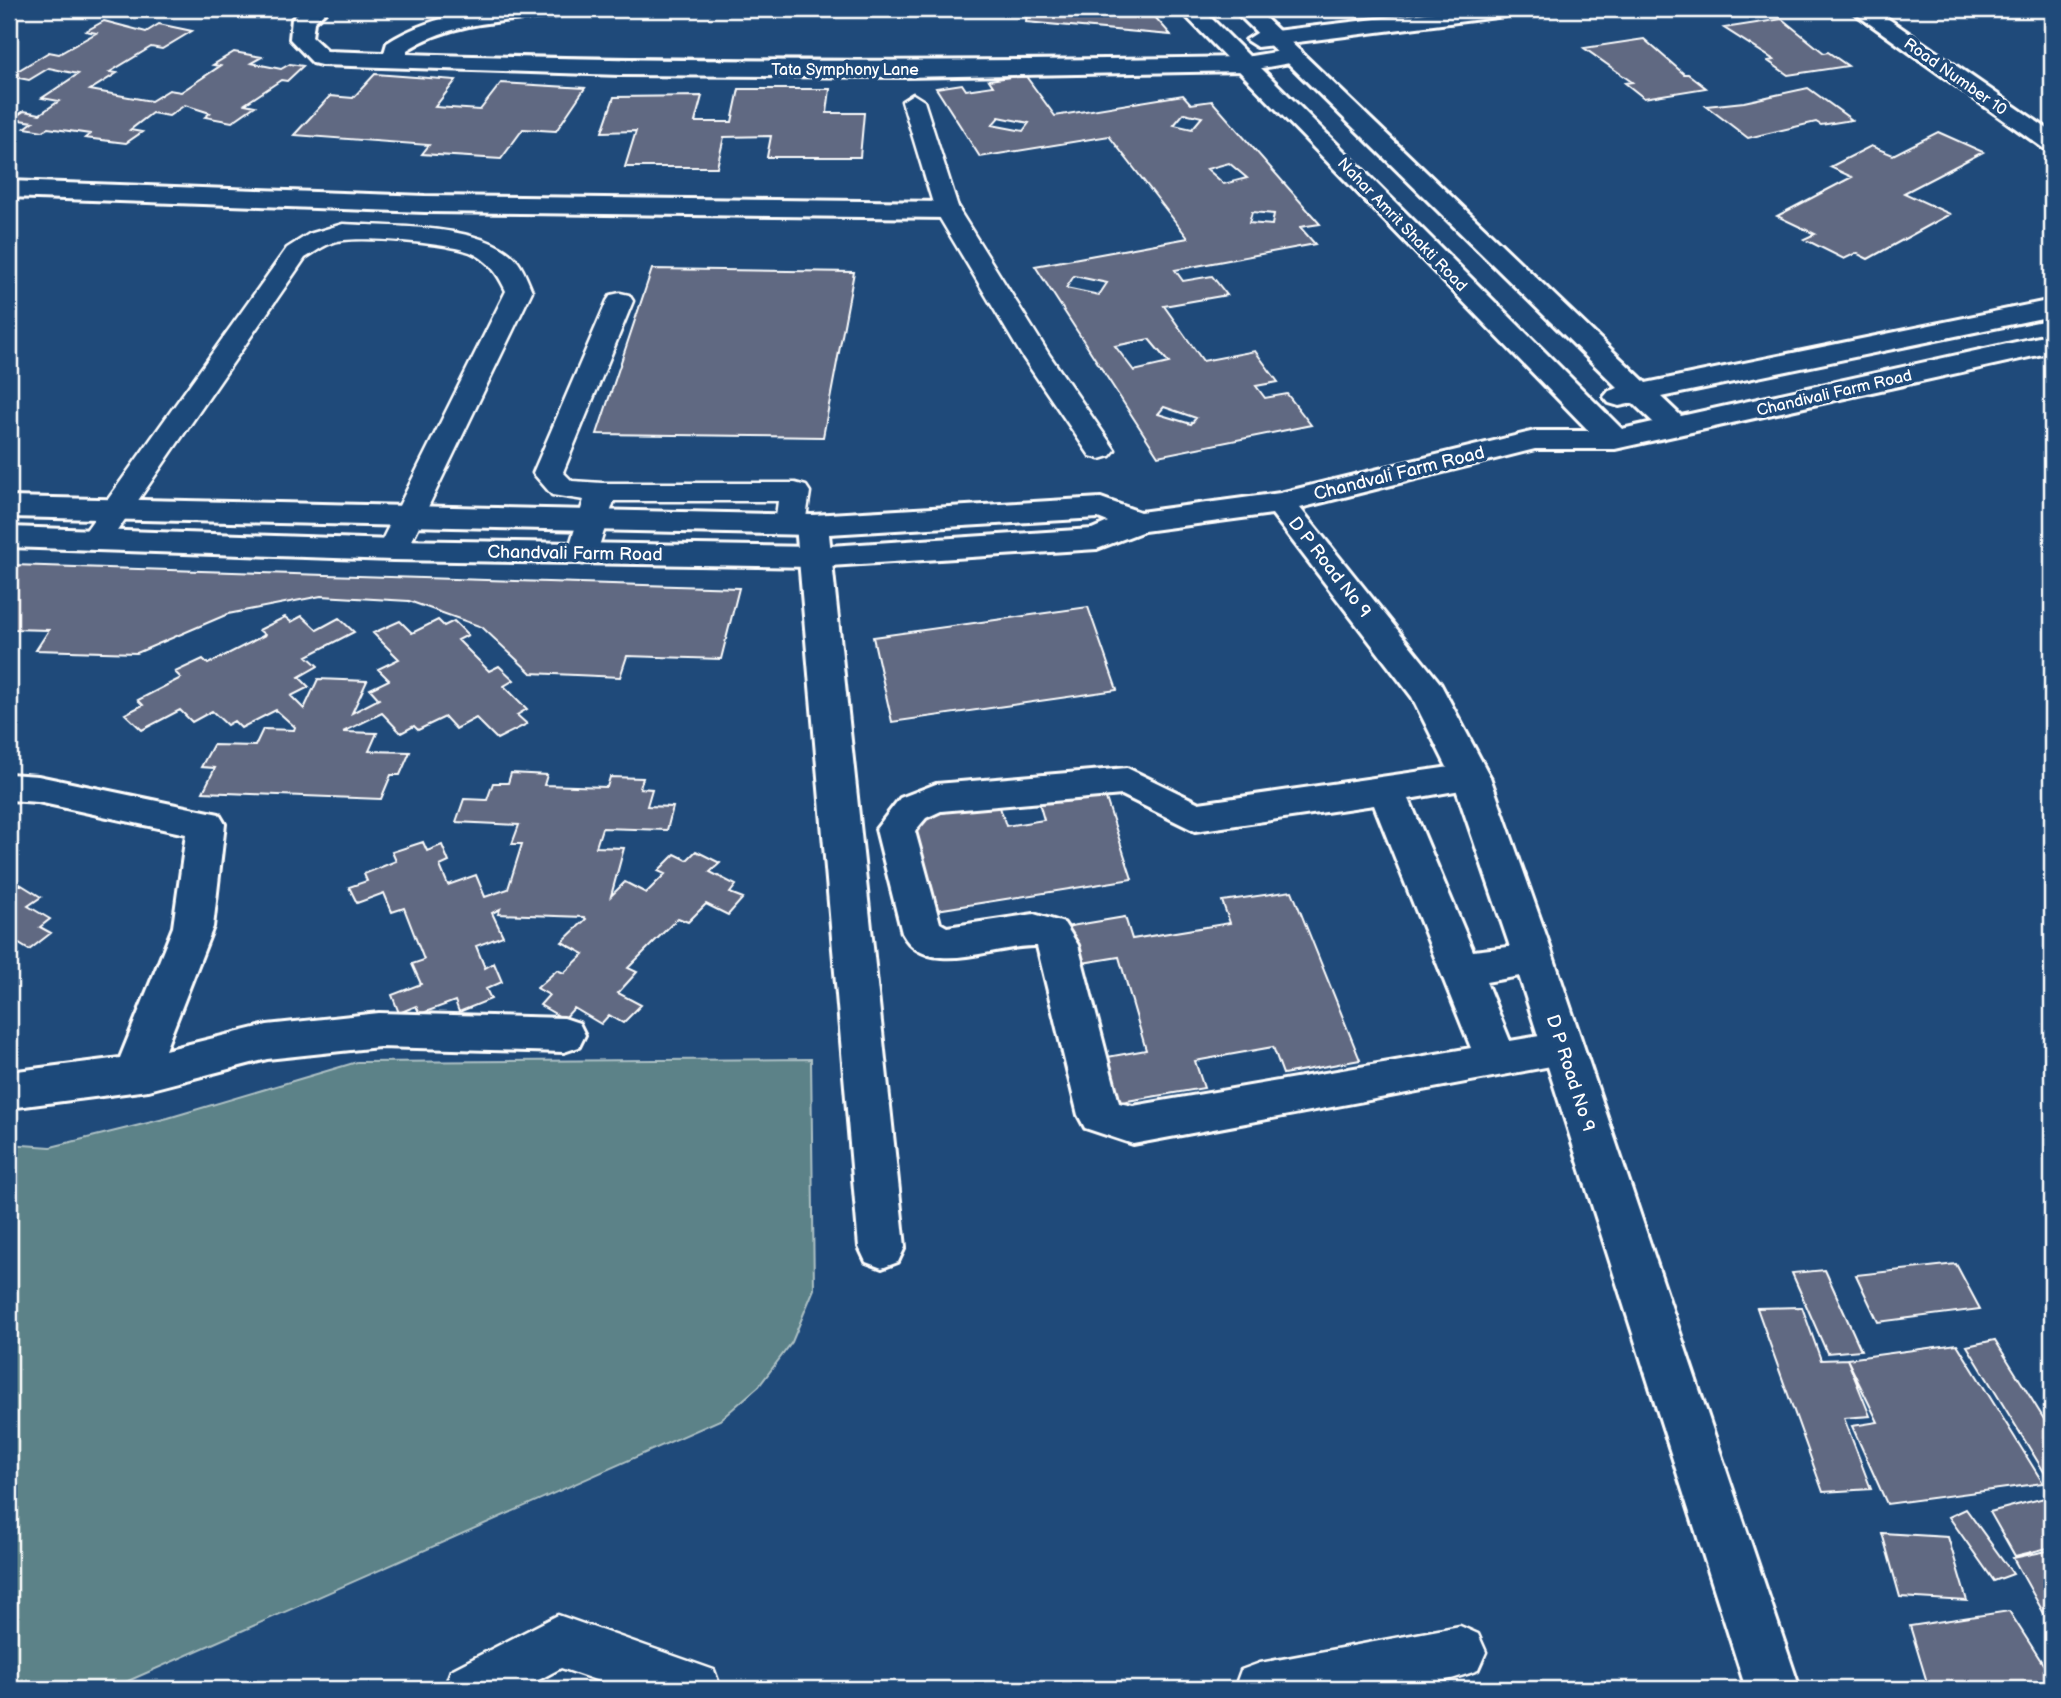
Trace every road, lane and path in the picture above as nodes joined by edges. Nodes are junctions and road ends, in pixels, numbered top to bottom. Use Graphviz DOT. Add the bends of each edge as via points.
graph roads {
  1 [pos="317,9"];
  2 [pos="558,9"];
  3 [pos="1190,9"];
  4 [pos="1244,9"];
  5 [pos="1505,9"];
  6 [pos="1860,9"];
  7 [pos="1275,38"];
  8 [pos="1223,44"];
  9 [pos="1293,56"];
  10 [pos="397,60"];
  11 [pos="1245,64"];
  12 [pos="903,70"];
  13 [pos="913,102"];
  14 [pos="2052,144"];
  15 [pos="9,189"];
  16 [pos="947,210"];
  17 [pos="620,300"];
  18 [pos="2052,308"];
  19 [pos="2052,343"];
  20 [pos="1639,392"];
  21 [pos="1581,406"];
  22 [pos="1675,427"];
  23 [pos="1535,440"];
  24 [pos="1615,440"];
  25 [pos="1100,450"];
  26 [pos="1280,503"];
  27 [pos="598,506"];
  28 [pos="9,507"];
  29 [pos="118,509"];
  30 [pos="409,514"];
  31 [pos="805,535"];
  32 [pos="9,537"];
  33 [pos="95,540"];
  34 [pos="393,550"];
  35 [pos="583,554"];
  36 [pos="1471,777"];
  37 [pos="9,787"];
  38 [pos="1386,788"];
  39 [pos="1534,960"];
  40 [pos="1460,969"];
  41 [pos="564,1035"];
  42 [pos="1563,1049"];
  43 [pos="1497,1060"];
  44 [pos="135,1073"];
  45 [pos="9,1090"];
  46 [pos="883,1247"];
  47 [pos="1460,1652"];
  48 [pos="470,1689"];
  49 [pos="695,1689"];
  50 [pos="1260,1689"];
  51 [pos="1773,1689"];
  1 -- 10 [label="street, Tata Symphony Lane" via="303,19 301,39 321,58"];
  2 -- 10 [label="street" via="464,20 409,37 395,48"];
  3 -- 8 [label="street, Nahar Amrit Shakti Road"];
  4 -- 7 [label="street"];
  5 -- 7 [label="street"];
  6 -- 14 [label="street, Road Number 10"];
  7 -- 8 [label="street"];
  7 -- 9 [label="street"];
  8 -- 11 [label="street, Nahar Amrit Shakti Road"];
  9 -- 11 [label="street, Tata Symphony Lane"];
  9 -- 20 [label="street"];
  10 -- 12 [label="street, Tata Symphony Lane" via="620,68"];
  11 -- 12 [label="street, Tata Symphony Lane"];
  11 -- 21 [label="street, Nahar Amrit Shakti Road"];
  12 -- 13 [label="street"];
  13 -- 16 [label="lane"];
  15 -- 16 [label="street" via="425,204"];
  16 -- 25 [label="lane"];
  17 -- 27 [label="lane" via="548,473 563,489"];
  18 -- 20 [label="street"];
  19 -- 22 [label="street, Chandivali Farm Road"];
  20 -- 21 [label="street"];
  20 -- 22 [label="street"];
  21 -- 23 [label="street"];
  21 -- 24 [label="street, Nahar Amrit Shakti Road"];
  22 -- 24 [label="street, Chandivali Farm Road"];
  23 -- 24 [label="street, Chandivali Farm Road"];
  23 -- 26 [label="street, Chandvali Farm Road"];
  26 -- 31 [label="street, Chandvali Farm Road" via="1137,522 1097,539"];
  26 -- 36 [label="street, D P Road No 9" via="1427,692"];
  27 -- 30 [label="street, Chandvali Farm Road"];
  27 -- 31 [label="street, Chandvali Farm Road"];
  27 -- 35 [label="lane"];
  28 -- 29 [label="street, Chandvali Farm Road"];
  29 -- 30 [label="street, Chandvali Farm Road"];
  29 -- 30 [label="lane" via="296,253 317,239 343,232 427,237 478,246 507,265 519,291"];
  29 -- 33 [label="lane"];
  30 -- 34 [label="lane"];
  31 -- 35 [label="street, Chandvali Farm Road"];
  31 -- 46 [label="street"];
  32 -- 33 [label="street, Chandvali Farm Road"];
  33 -- 34 [label="street, Chandvali Farm Road"];
  34 -- 35 [label="street, Chandvali Farm Road"];
  36 -- 38 [label="street"];
  36 -- 39 [label="street, D P Road No 9"];
  37 -- 44 [label="street" via="206,824 193,927"];
  38 -- 40 [label="street"];
  38 -- 43 [label="street" via="1195,817 1127,781 936,798 913,808 895,829 922,933 931,940 944,943 1034,930 1049,934 1058,945 1100,1115 1116,1122 1133,1125"];
  39 -- 40 [label="street"];
  39 -- 42 [label="street, D P Road No 9"];
  40 -- 43 [label="street"];
  41 -- 44 [label="street" via="379,1030 267,1042"];
  42 -- 43 [label="street"];
  42 -- 51 [label="street, D P Road No 9"];
  44 -- 45 [label="street"];
  47 -- 50 [label="lane"];
  48 -- 49 [label="lane" via="558,1641"];
}
